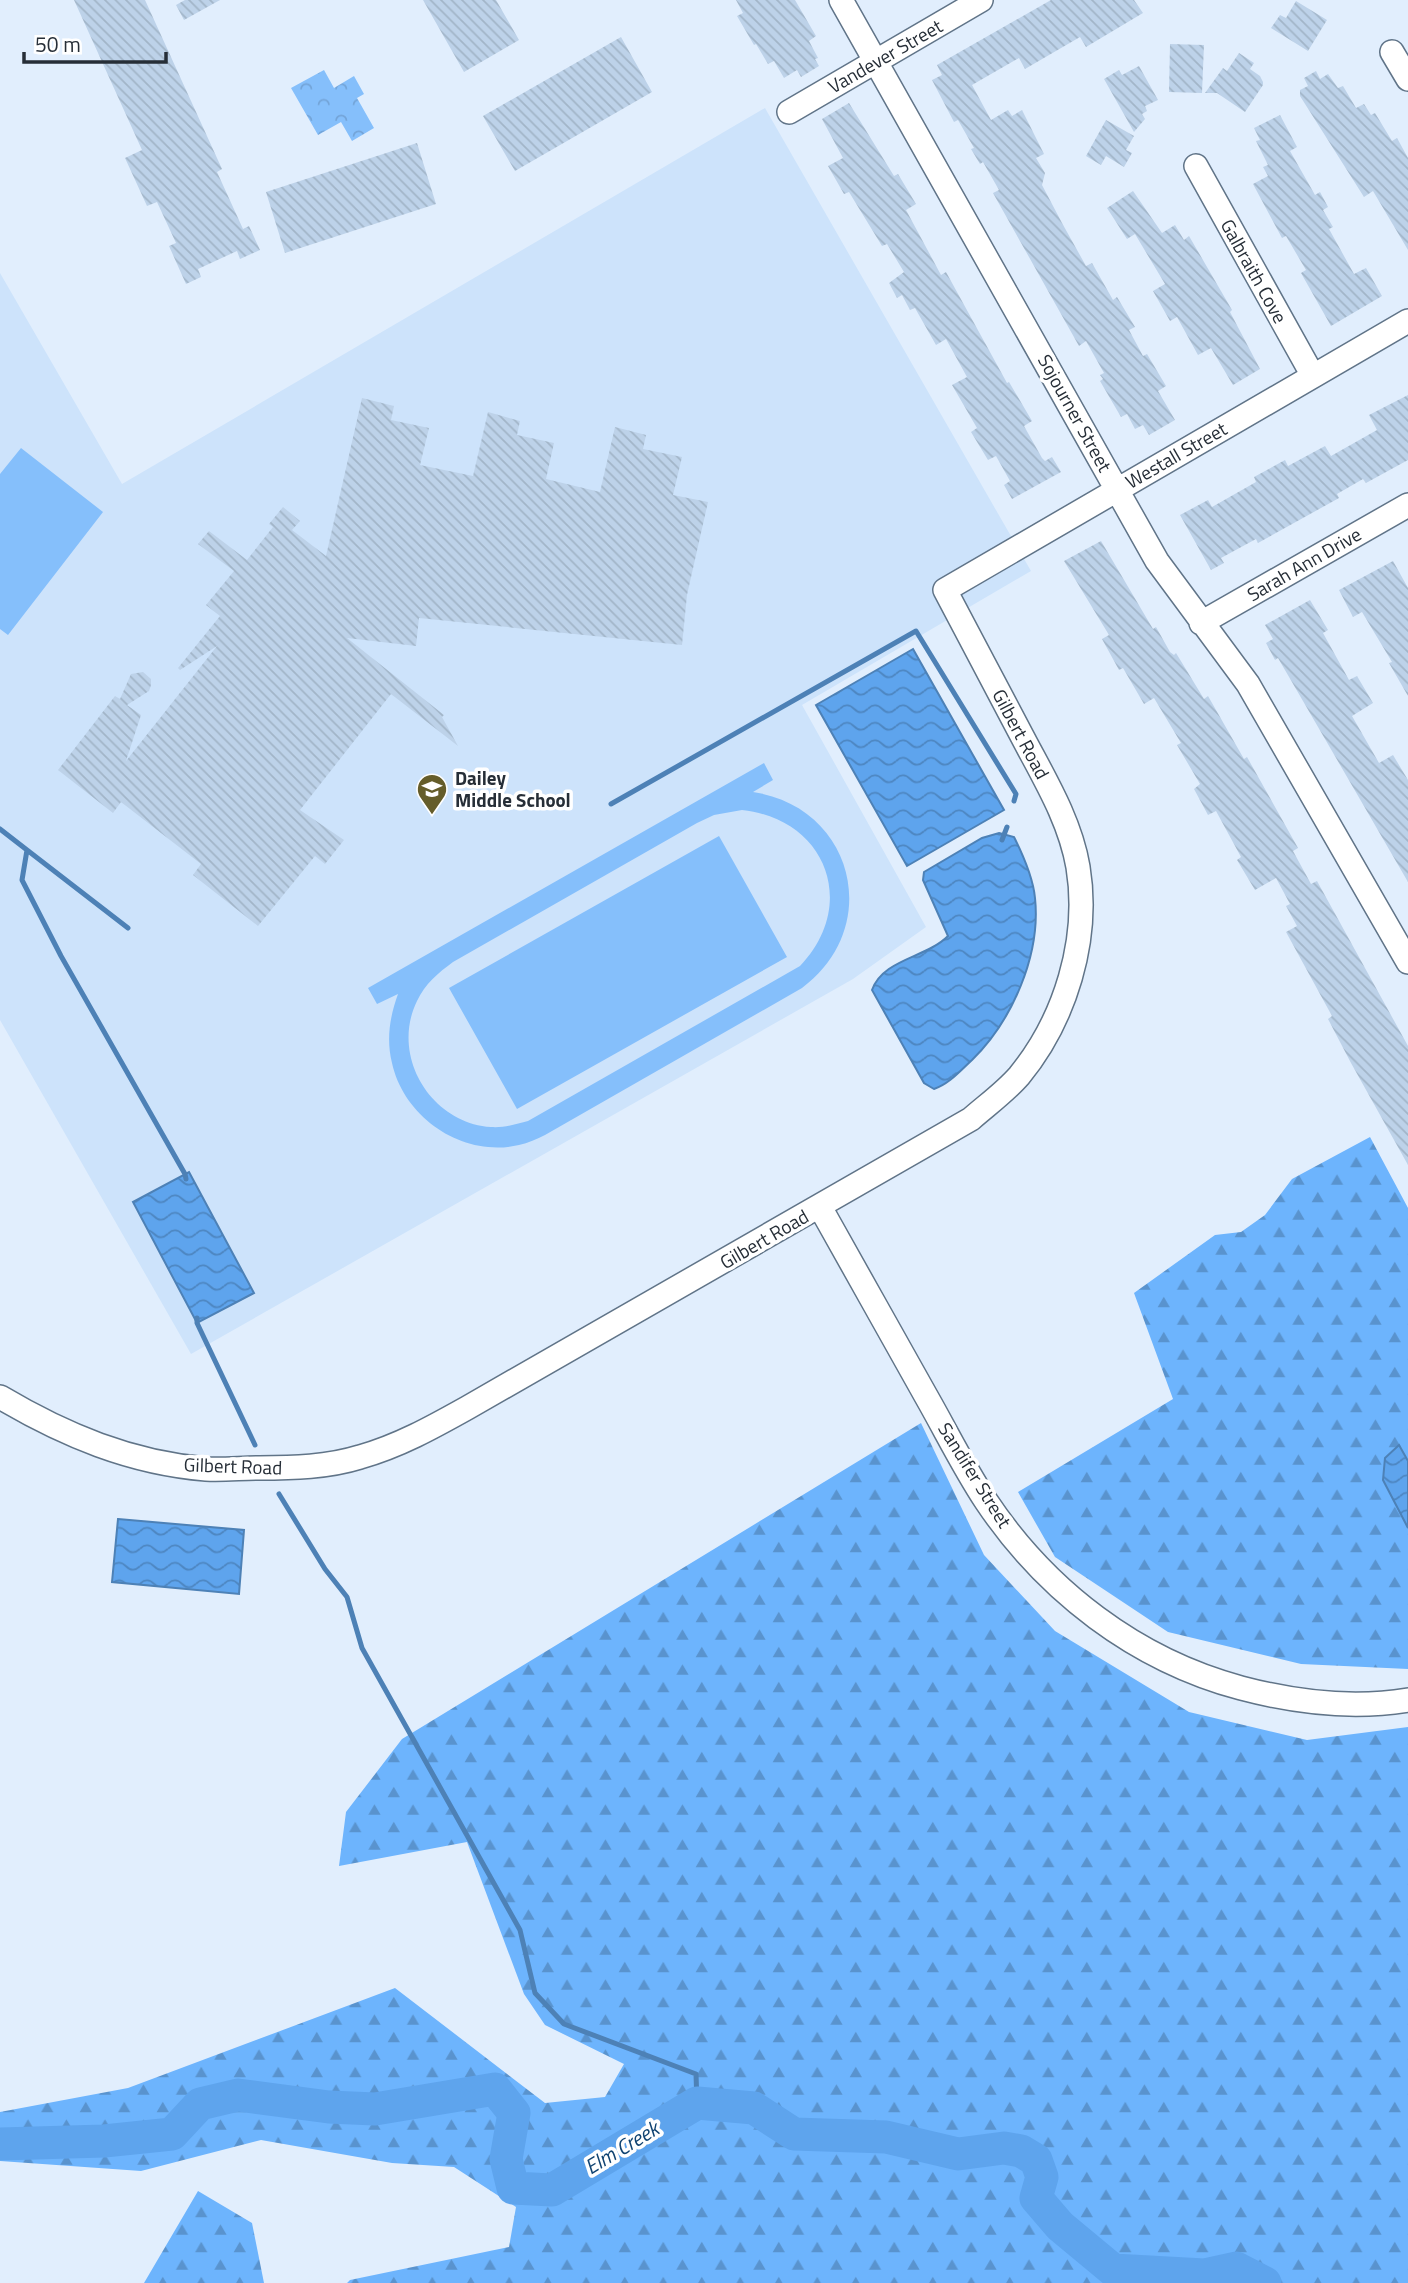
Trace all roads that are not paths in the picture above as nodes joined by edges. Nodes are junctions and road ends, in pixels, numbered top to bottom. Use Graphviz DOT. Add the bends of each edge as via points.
graph roads {
  1 [pos="841,0"];
  2 [pos="981,0"];
  3 [pos="1392,52"];
  4 [pos="877,61"];
  5 [pos="1408,79"];
  6 [pos="789,112"];
  7 [pos="1196,166"];
  8 [pos="1408,321"];
  9 [pos="1313,376"];
  10 [pos="1118,490"];
  11 [pos="1408,506"];
  12 [pos="945,590"];
  13 [pos="1201,623"];
  14 [pos="1408,962"];
  15 [pos="820,1207"];
  16 [pos="0,1397"];
  17 [pos="1408,1700"];
  1 -- 4 [label="street, Sojourner Street"];
  2 -- 4 [label="street, Vandever Street"];
  3 -- 5 [label="street"];
  4 -- 6 [label="street, Vandever Street"];
  4 -- 10 [label="street, Sojourner Street"];
  7 -- 9 [label="street, Galbraith Cove"];
  8 -- 9 [label="street, Westall Street"];
  9 -- 10 [label="street, Westall Street"];
  10 -- 12 [label="street, Westall Street"];
  10 -- 13 [label="street, Sojourner Street" via="1157,561"];
  11 -- 13 [label="street, Sarah Ann Drive"];
  12 -- 15 [label="street, Gilbert Road" via="1063,817 1078,867 1081,921 1076,954 1053,1023 1017,1078 971,1119"];
  13 -- 14 [label="street, Sojourner Street" via="1248,684"];
  15 -- 16 [label="street, Gilbert Road" via="456,1415 359,1458 298,1468 206,1469 152,1461 79,1440"];
  15 -- 17 [label="street, Sandifer Street" via="986,1501 1045,1575 1094,1617 1175,1664 1255,1692 1335,1703"];
}
